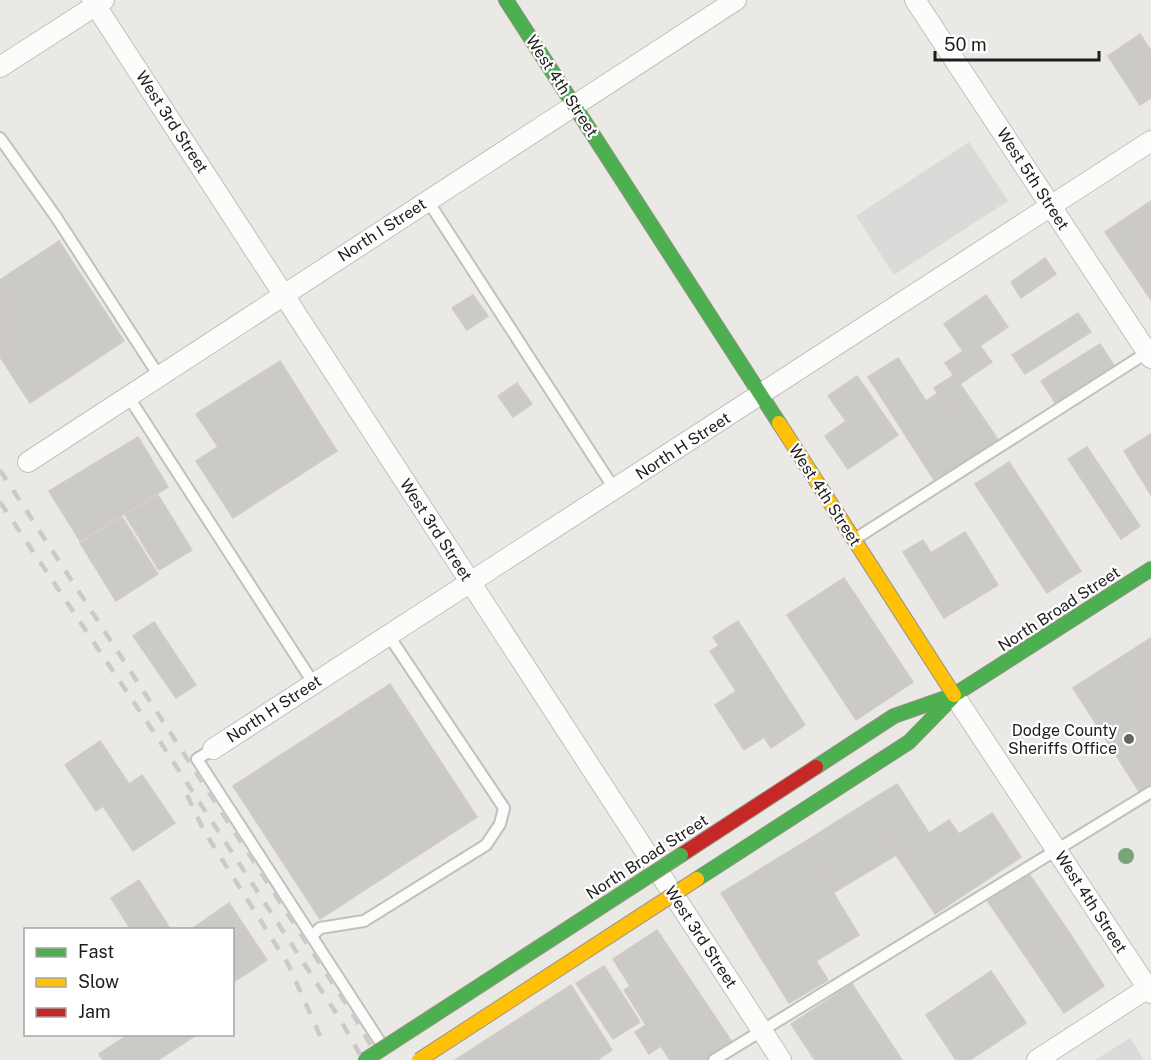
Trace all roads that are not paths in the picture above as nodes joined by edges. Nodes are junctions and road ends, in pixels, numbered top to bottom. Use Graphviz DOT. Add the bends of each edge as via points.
graph roads {
  1 [pos="506,0"];
  2 [pos="736,0"];
  3 [pos="915,0"];
  4 [pos="97,2"];
  5 [pos="0,67"];
  6 [pos="574,105"];
  7 [pos="0,138"];
  8 [pos="1151,141"];
  9 [pos="428,201"];
  10 [pos="1051,206"];
  11 [pos="283,294"];
  12 [pos="1150,353"];
  13 [pos="159,376"];
  14 [pos="761,395"];
  15 [pos="128,396"];
  16 [pos="28,462"];
  17 [pos="615,490"];
  18 [pos="854,540"];
  19 [pos="1151,569"];
  20 [pos="471,583"];
  21 [pos="389,636"];
  22 [pos="314,684"];
  23 [pos="954,696"];
  24 [pos="213,748"];
  25 [pos="1151,792"];
  26 [pos="1058,852"];
  27 [pos="313,935"];
  28 [pos="1150,989"];
  29 [pos="761,1030"];
  30 [pos="365,1060"];
  31 [pos="392,1060"];
  32 [pos="419,1060"];
  33 [pos="714,1060"];
  34 [pos="781,1060"];
  35 [pos="1037,1060"];
  1 -- 6 [label="main road, West 4th Street"];
  2 -- 6 [label="street, North I Street"];
  3 -- 10 [label="street, West 5th Street"];
  4 -- 5 [label="street"];
  4 -- 11 [label="street, West 3rd Street"];
  6 -- 9 [label="street, North I Street"];
  6 -- 14 [label="main road, West 4th Street"];
  7 -- 13 [label="lane"];
  8 -- 10 [label="street, North H Street"];
  9 -- 11 [label="street, North I Street"];
  9 -- 17 [label="lane"];
  10 -- 12 [label="street, West 5th Street"];
  10 -- 14 [label="street, North H Street"];
  11 -- 13 [label="street, North I Street"];
  11 -- 20 [label="street, West 3rd Street"];
  12 -- 18 [label="lane"];
  13 -- 15 [label="street, North I Street"];
  14 -- 17 [label="street, North H Street"];
  14 -- 18 [label="main road, West 4th Street"];
  15 -- 16 [label="street, North I Street"];
  15 -- 22 [label="lane"];
  17 -- 20 [label="street, North H Street"];
  18 -- 23 [label="main road, West 4th Street"];
  19 -- 23 [label="main road, North Broad Street"];
  20 -- 21 [label="street, North H Street"];
  20 -- 29 [label="street, West 3rd Street" via="661,885"];
  21 -- 22 [label="street, North H Street"];
  21 -- 27 [label="lane" via="504,808 500,824 486,845 364,921 320,928"];
  22 -- 24 [label="street, North H Street"];
  23 -- 26 [label="street, West 4th Street"];
  23 -- 30 [label="main road, North Broad Street, bridge" via="894,716"];
  23 -- 32 [label="main road, North Broad Street, bridge" via="909,742"];
  24 -- 27 [label="lane" via="197,759"];
  25 -- 26 [label="lane"];
  26 -- 28 [label="street, West 4th Street"];
  26 -- 29 [label="lane"];
  27 -- 31 [label="lane"];
  28 -- 35 [label="street"];
  29 -- 33 [label="lane"];
  29 -- 34 [label="street, West 3rd Street"];
}
